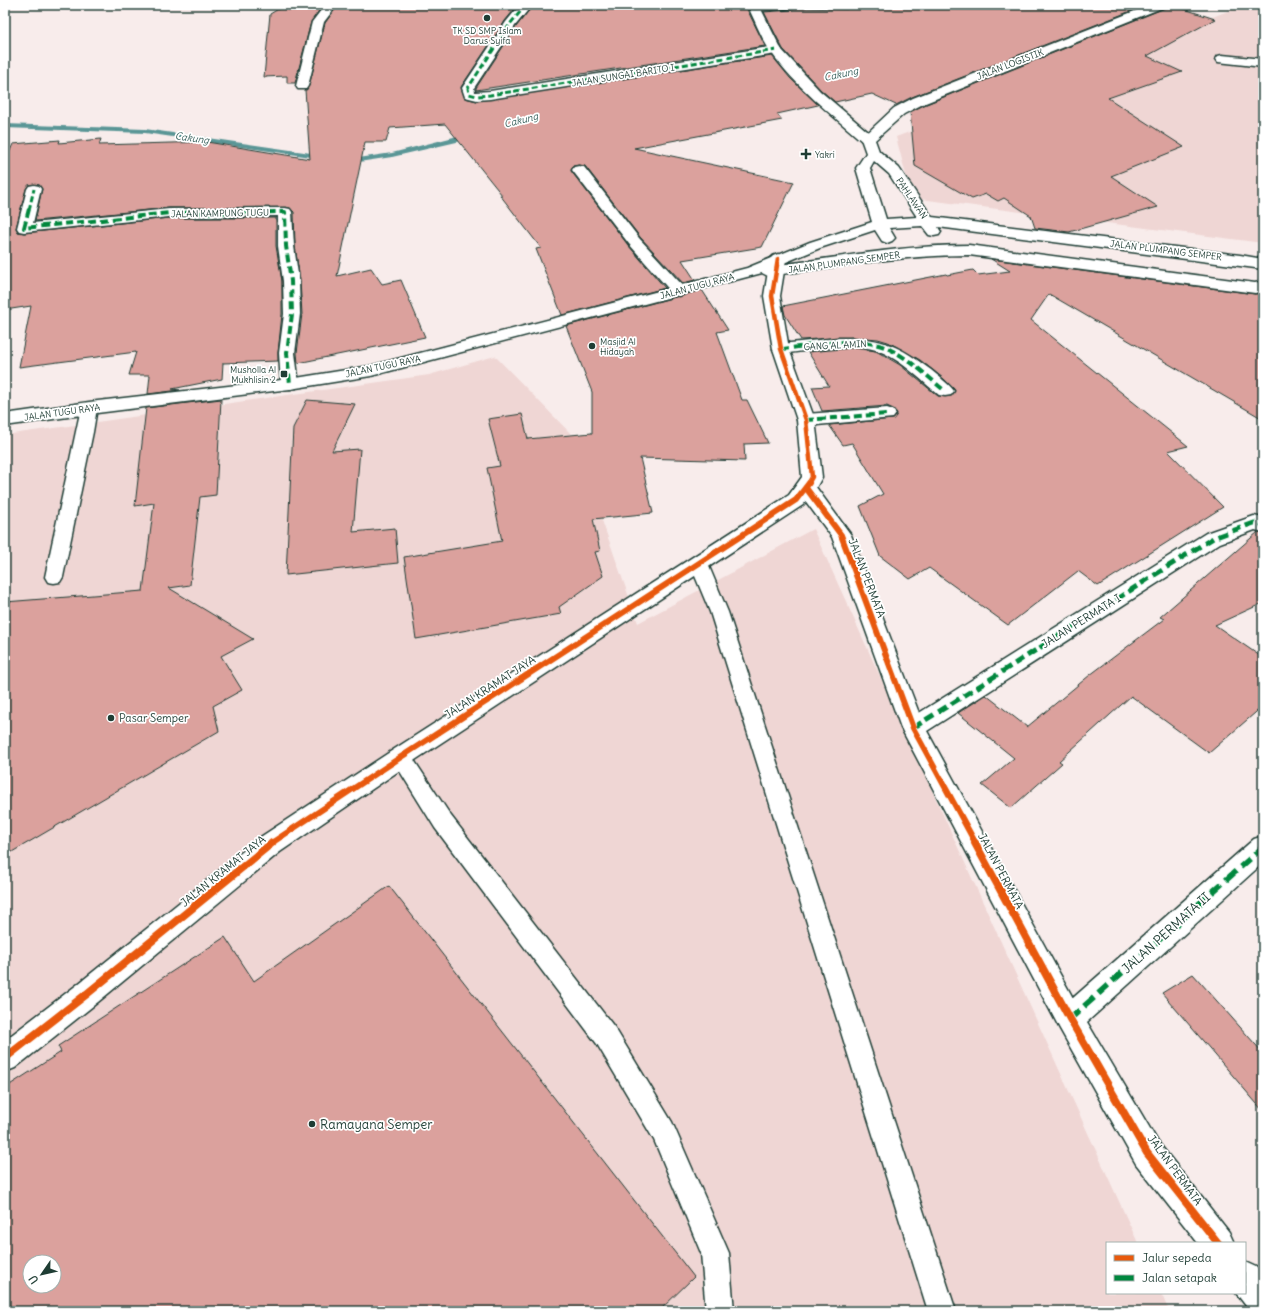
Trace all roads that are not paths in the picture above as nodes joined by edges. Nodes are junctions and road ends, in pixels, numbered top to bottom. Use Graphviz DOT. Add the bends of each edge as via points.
graph roads {
  1 [pos="331,5"];
  2 [pos="526,5"];
  3 [pos="792,5"];
  4 [pos="1160,5"];
  5 [pos="753,7"];
  6 [pos="776,50"];
  7 [pos="1222,59"];
  8 [pos="1263,63"];
  9 [pos="302,86"];
  10 [pos="868,139"];
  11 [pos="873,153"];
  12 [pos="579,170"];
  13 [pos="34,189"];
  14 [pos="928,221"];
  15 [pos="880,225"];
  16 [pos="944,250"];
  17 [pos="897,254"];
  18 [pos="1263,264"];
  19 [pos="778,265"];
  20 [pos="753,271"];
  21 [pos="1263,286"];
  22 [pos="679,291"];
  23 [pos="781,349"];
  24 [pos="290,384"];
  25 [pos="946,391"];
  26 [pos="89,408"];
  27 [pos="887,414"];
  28 [pos="5,420"];
  29 [pos="806,420"];
  30 [pos="806,488"];
  31 [pos="1259,524"];
  32 [pos="699,564"];
  33 [pos="54,577"];
  34 [pos="913,728"];
  35 [pos="401,757"];
  36 [pos="1263,847"];
  37 [pos="1070,1019"];
  38 [pos="5,1058"];
  39 [pos="1217,1242"];
  40 [pos="1246,1279"];
  41 [pos="1263,1301"];
  42 [pos="720,1311"];
  43 [pos="942,1311"];
  1 -- 9 [label="street" via="318,22"];
  2 -- 6 [label="street, JALAN SUNGAI BARITO I" via="510,24 468,88 469,94 490,95"];
  3 -- 5 [label="street"];
  4 -- 10 [label="street, JALAN LOGISTIK" via="918,100 899,111"];
  5 -- 6 [label="street, PAHLAWAN"];
  6 -- 10 [label="street, PAHLAWAN" via="816,94"];
  7 -- 8 [label="street"];
  10 -- 11 [label="street, PAHLAWAN"];
  11 -- 14 [label="street, PAHLAWAN" via="894,171"];
  11 -- 15 [label="street" via="863,168"];
  12 -- 22 [label="street" via="634,241"];
  13 -- 24 [label="street, JALAN KAMPUNG TUGU" via="24,228 169,213 285,212 292,314 287,353"];
  14 -- 15 [label="street, JALAN PLUMPANG SEMPER"];
  14 -- 16 [label="street, PAHLAWAN"];
  14 -- 18 [label="street, JALAN PLUMPANG SEMPER"];
  15 -- 17 [label="street"];
  15 -- 19 [label="street, JALAN PLUMPANG SEMPER" via="819,244"];
  16 -- 17 [label="street, JALAN PLUMPANG SEMPER"];
  16 -- 21 [label="street, JALAN PLUMPANG SEMPER" via="976,251 1255,288"];
  17 -- 19 [label="street, JALAN PLUMPANG SEMPER"];
  19 -- 20 [label="street, JALAN PLUMPANG SEMPER"];
  19 -- 23 [label="street, JALAN KRAMAT JAYA" via="772,296"];
  20 -- 22 [label="street, JALAN TUGU RAYA"];
  22 -- 24 [label="street, JALAN TUGU RAYA" via="371,371"];
  23 -- 25 [label="street, GANG AL AMIN" via="855,342 874,343 890,349"];
  23 -- 29 [label="street, JALAN KRAMAT JAYA"];
  24 -- 26 [label="street, JALAN TUGU RAYA"];
  26 -- 28 [label="street, JALAN TUGU RAYA"];
  26 -- 33 [label="lane"];
  27 -- 29 [label="street"];
  29 -- 30 [label="street, JALAN KRAMAT JAYA" via="812,476"];
  30 -- 32 [label="street, JALAN KRAMAT JAYA" via="796,500"];
  30 -- 34 [label="street, JALAN PERMATA" via="841,535"];
  31 -- 34 [label="street, JALAN PERMATA I" via="1213,538"];
  32 -- 35 [label="street, JALAN KRAMAT JAYA"];
  32 -- 43 [label="lane" via="722,619"];
  34 -- 37 [label="street, JALAN PERMATA"];
  35 -- 38 [label="street, JALAN KRAMAT JAYA" via="271,844"];
  35 -- 42 [label="lane" via="443,822 606,1036 663,1131 716,1253"];
  36 -- 37 [label="street, JALAN PERMATA II"];
  37 -- 39 [label="street, JALAN PERMATA" via="1148,1153"];
  40 -- 41 [label="street"];
}
